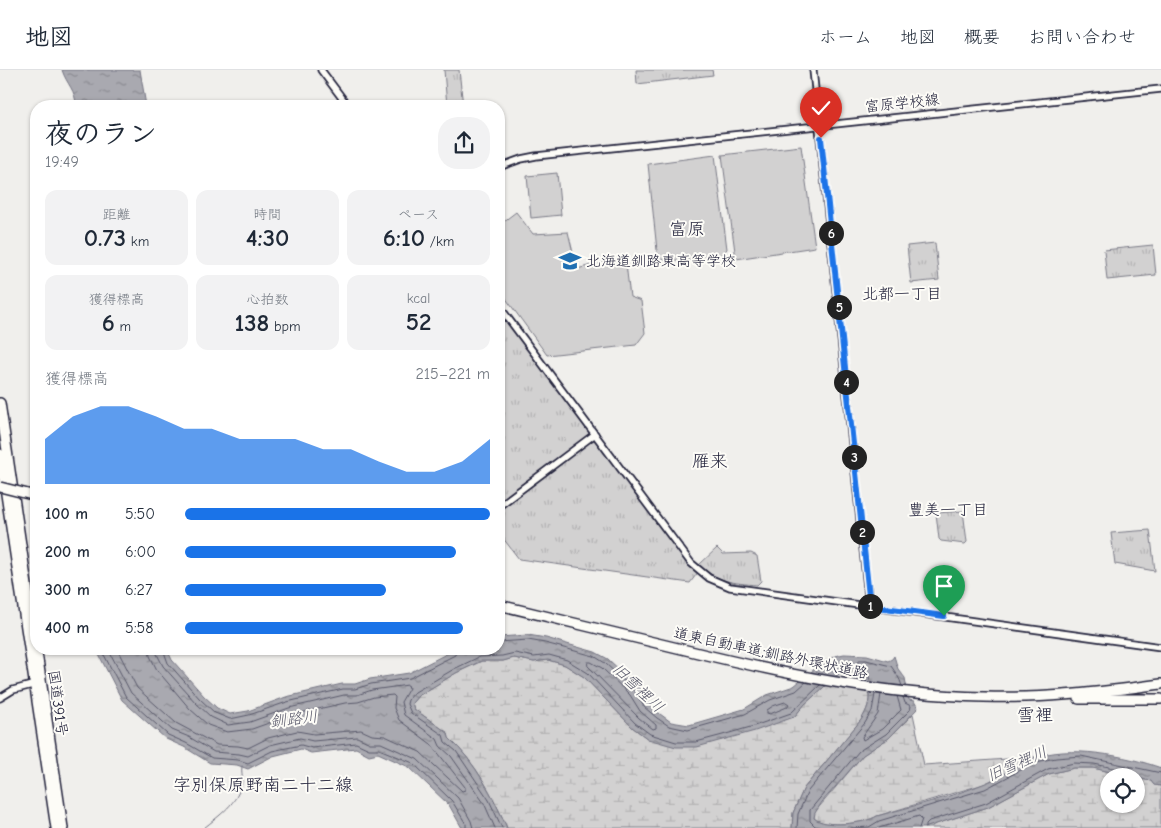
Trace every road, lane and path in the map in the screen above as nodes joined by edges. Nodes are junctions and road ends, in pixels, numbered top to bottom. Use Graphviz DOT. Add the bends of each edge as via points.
graph roads {
  1 [pos="321,70"];
  2 [pos="813,70"];
  3 [pos="1161,88"];
  4 [pos="344,100"];
  5 [pos="819,125"];
  6 [pos="505,165"];
  7 [pos="505,314"];
  8 [pos="0,403"];
  9 [pos="595,434"];
  10 [pos="0,454"];
  11 [pos="0,485"];
  12 [pos="30,491"];
  13 [pos="30,494"];
  14 [pos="505,502"];
  15 [pos="505,602"];
  16 [pos="505,606"];
  17 [pos="870,606"];
  18 [pos="30,631"];
  19 [pos="30,640"];
  20 [pos="1161,647"];
  21 [pos="713,654"];
  22 [pos="32,655"];
  23 [pos="33,655"];
  24 [pos="1161,682"];
  25 [pos="37,684"];
  26 [pos="924,692"];
  27 [pos="0,698"];
  28 [pos="1018,698"];
  29 [pos="1161,699"];
  30 [pos="56,828"];
  31 [pos="63,828"];
  1 -- 4 [label="street"];
  2 -- 5 [label="street"];
  3 -- 5 [label="street, 富原学校線"];
  5 -- 6 [label="street, 富原学校線" via="536,156"];
  5 -- 17 [label="street"];
  7 -- 9 [label="street"];
  8 -- 18 [label="highway, 国道391号"];
  9 -- 14 [label="street"];
  9 -- 17 [label="street" via="691,563 709,578 730,587"];
  10 -- 19 [label="highway, 国道391号"];
  11 -- 12 [label="highway"];
  11 -- 13 [label="highway, bridge"];
  15 -- 21 [label="highway, 道東自動車道;釧路外環状道路"];
  16 -- 21 [label="highway, 道東自動車道;釧路外環状道路"];
  17 -- 20 [label="street"];
  21 -- 26 [label="highway, 道東自動車道;釧路外環状道路" via="828,678"];
  22 -- 25 [label="highway, 国道391号"];
  23 -- 25 [label="highway, 国道391号"];
  24 -- 26 [label="highway, 道東自動車道;釧路外環状道路" via="1054,692"];
  24 -- 28 [label="highway, 道東自動車道;釧路外環状道路" via="1092,693"];
  25 -- 27 [label="street" via="12,690"];
  25 -- 30 [label="highway, 国道391号"];
  25 -- 31 [label="highway, 国道391号"];
  26 -- 28 [label="highway, 道東自動車道;釧路外環状道路"];
  28 -- 29 [label="highway"];
}
